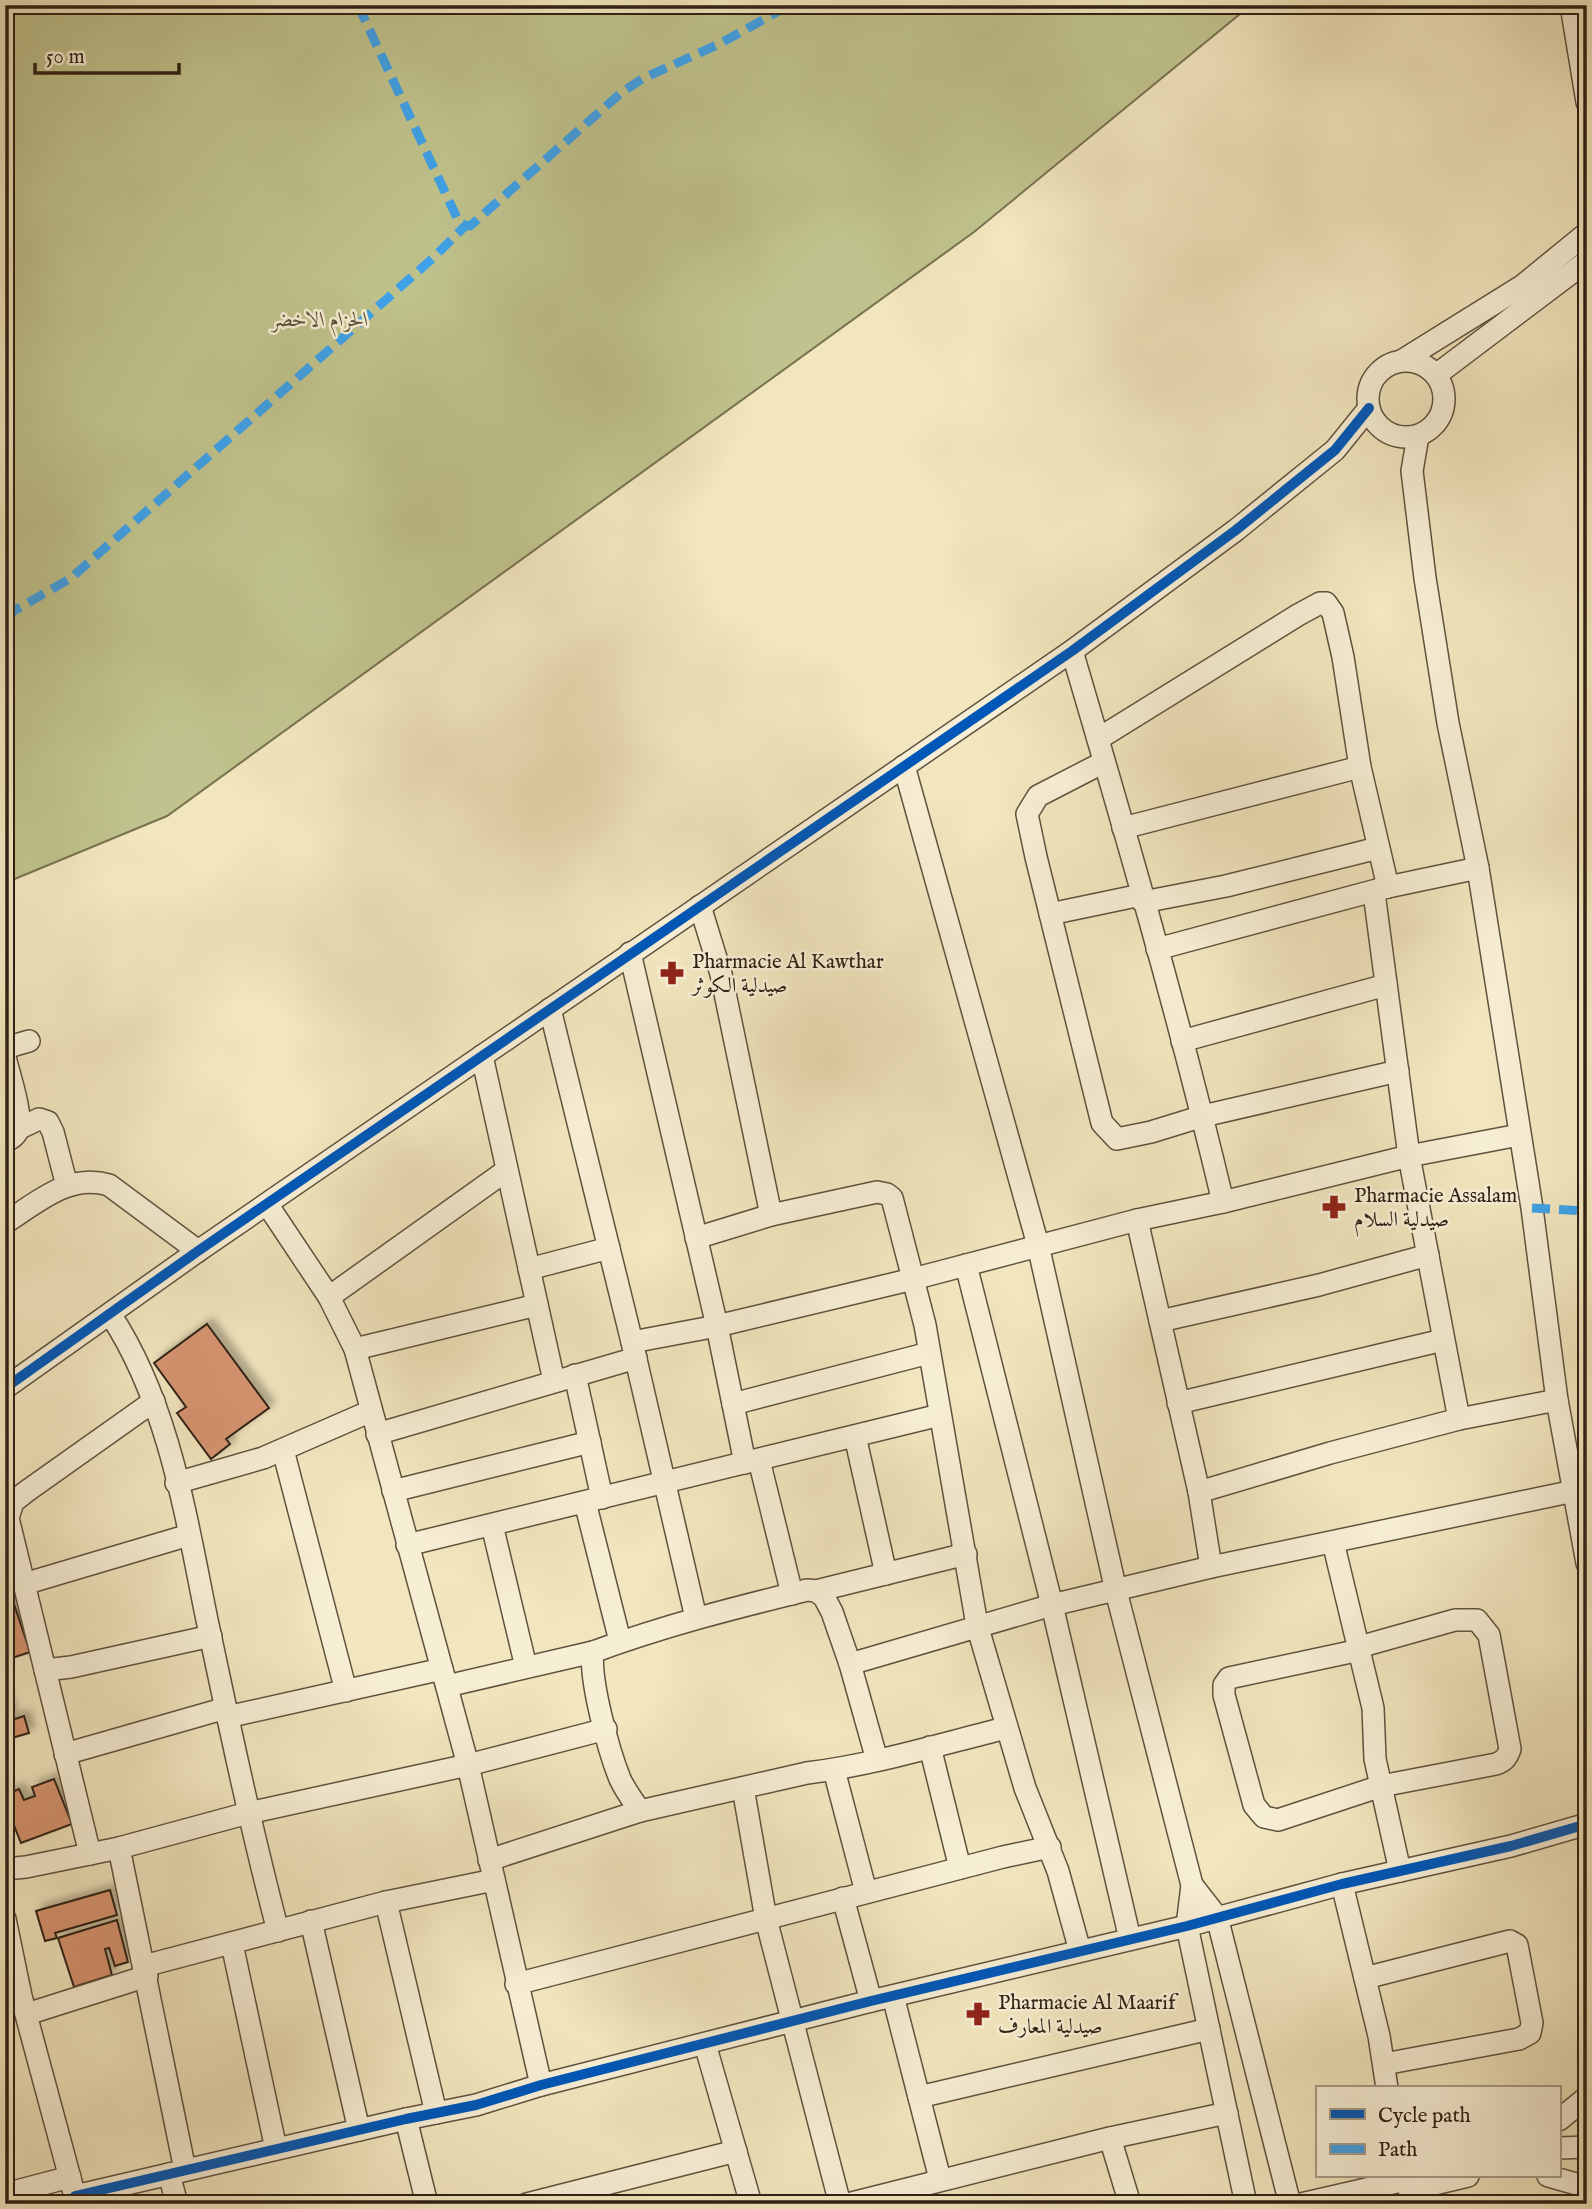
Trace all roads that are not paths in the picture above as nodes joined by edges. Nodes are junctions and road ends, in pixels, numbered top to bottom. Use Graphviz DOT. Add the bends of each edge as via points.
graph roads {
  1 [pos="1571,5"];
  2 [pos="1587,102"];
  3 [pos="1587,233"];
  4 [pos="1587,261"];
  5 [pos="1403,360"];
  6 [pos="1436,375"];
  7 [pos="1369,408"];
  8 [pos="1383,429"];
  9 [pos="1418,436"];
  10 [pos="1335,450"];
  11 [pos="1412,471"];
  12 [pos="1073,651"];
  13 [pos="1098,739"];
  14 [pos="1104,762"];
  15 [pos="904,766"];
  16 [pos="1360,767"];
  17 [pos="1123,828"];
  18 [pos="1378,848"];
  19 [pos="1478,868"];
  20 [pos="1381,890"];
  21 [pos="1142,899"];
  22 [pos="700,906"];
  23 [pos="1050,914"];
  24 [pos="1157,949"];
  25 [pos="630,953"];
  26 [pos="1386,985"];
  27 [pos="550,1009"];
  28 [pos="29,1041"];
  29 [pos="1182,1041"];
  30 [pos="5,1048"];
  31 [pos="482,1056"];
  32 [pos="5,1057"];
  33 [pos="1398,1071"];
  34 [pos="1203,1116"];
  35 [pos="12,1135"];
  36 [pos="1519,1135"];
  37 [pos="1409,1156"];
  38 [pos="508,1170"];
  39 [pos="67,1186"];
  40 [pos="1223,1202"];
  41 [pos="267,1204"];
  42 [pos="771,1215"];
  43 [pos="1137,1220"];
  44 [pos="5,1223"];
  45 [pos="696,1238"];
  46 [pos="1038,1245"];
  47 [pos="609,1248"];
  48 [pos="198,1251"];
  49 [pos="1428,1255"];
  50 [pos="966,1265"];
  51 [pos="529,1269"];
  52 [pos="913,1279"];
  53 [pos="329,1297"];
  54 [pos="537,1305"];
  55 [pos="110,1314"];
  56 [pos="1160,1321"];
  57 [pos="716,1326"];
  58 [pos="1443,1340"];
  59 [pos="355,1349"];
  60 [pos="634,1350"];
  61 [pos="929,1353"];
  62 [pos="575,1375"];
  63 [pos="554,1381"];
  64 [pos="5,1388"];
  65 [pos="154,1401"];
  66 [pos="1557,1401"];
  67 [pos="1178,1403"];
  68 [pos="733,1404"];
  69 [pos="371,1411"];
  70 [pos="940,1415"];
  71 [pos="1459,1419"];
  72 [pos="377,1433"];
  73 [pos="855,1436"];
  74 [pos="590,1442"];
  75 [pos="283,1450"];
  76 [pos="752,1461"];
  77 [pos="176,1483"];
  78 [pos="665,1483"];
  79 [pos="393,1491"];
  80 [pos="1574,1491"];
  81 [pos="1199,1492"];
  82 [pos="594,1500"];
  83 [pos="492,1525"];
  84 [pos="189,1535"];
  85 [pos="1333,1542"];
  86 [pos="407,1545"];
  87 [pos="965,1554"];
  88 [pos="1587,1563"];
  89 [pos="1212,1567"];
  90 [pos="886,1574"];
  91 [pos="24,1584"];
  92 [pos="816,1591"];
  93 [pos="1116,1591"];
  94 [pos="792,1594"];
  95 [pos="1052,1605"];
  96 [pos="696,1618"];
  97 [pos="977,1625"];
  98 [pos="211,1636"];
  99 [pos="620,1641"];
  100 [pos="1359,1649"];
  101 [pos="593,1652"];
  102 [pos="850,1664"];
  103 [pos="526,1667"];
  104 [pos="45,1670"];
  105 [pos="445,1677"];
  106 [pos="346,1690"];
  107 [pos="226,1712"];
  108 [pos="1006,1728"];
  109 [pos="606,1729"];
  110 [pos="930,1747"];
  111 [pos="65,1754"];
  112 [pos="877,1760"];
  113 [pos="468,1765"];
  114 [pos="834,1770"];
  115 [pos="1381,1786"];
  116 [pos="743,1788"];
  117 [pos="640,1811"];
  118 [pos="248,1813"];
  119 [pos="1587,1824"];
  120 [pos="1050,1847"];
  121 [pos="119,1848"];
  122 [pos="90,1854"];
  123 [pos="960,1868"];
  124 [pos="5,1869"];
  125 [pos="492,1870"];
  126 [pos="1400,1871"];
  127 [pos="1342,1884"];
  128 [pos="1192,1885"];
  129 [pos="866,1892"];
  130 [pos="843,1898"];
  131 [pos="386,1902"];
  132 [pos="1217,1917"];
  133 [pos="5,1919"];
  134 [pos="766,1919"];
  135 [pos="311,1921"];
  136 [pos="1187,1926"];
  137 [pos="278,1931"];
  138 [pos="1130,1939"];
  139 [pos="232,1944"];
  140 [pos="1080,1951"];
  141 [pos="146,1971"];
  142 [pos="1365,1978"];
  143 [pos="516,1984"];
  144 [pos="893,1996"];
  145 [pos="871,2001"];
  146 [pos="27,2014"];
  147 [pos="794,2021"];
  148 [pos="1209,2029"];
  149 [pos="705,2044"];
  150 [pos="1384,2064"];
  151 [pos="541,2085"];
  152 [pos="1387,2086"];
  153 [pos="919,2097"];
  154 [pos="1587,2097"];
  155 [pos="436,2113"];
  156 [pos="1227,2113"];
  157 [pos="406,2119"];
  158 [pos="1560,2119"];
  159 [pos="359,2130"];
  160 [pos="1110,2138"];
  161 [pos="1587,2147"];
  162 [pos="1560,2148"];
  163 [pos="276,2149"];
  164 [pos="736,2151"];
  165 [pos="177,2172"];
  166 [pos="1455,2178"];
  167 [pos="1555,2178"];
  168 [pos="940,2179"];
  169 [pos="1403,2186"];
  170 [pos="1587,2187"];
  171 [pos="74,2192"];
  172 [pos="5,2194"];
  173 [pos="177,2204"];
  174 [pos="427,2204"];
  175 [pos="527,2204"];
  176 [pos="751,2204"];
  177 [pos="840,2204"];
  178 [pos="848,2204"];
  179 [pos="1130,2204"];
  180 [pos="1246,2204"];
  181 [pos="1290,2204"];
  182 [pos="1301,2204"];
  183 [pos="1354,2204"];
  1 -- 2 [label="street"];
  3 -- 5 [label="street" via="1522,286"];
  4 -- 6 [label="street"];
  5 -- 6 [label="street" via="1427,366"];
  5 -- 7 [label="street" via="1380,371 1372,382"];
  6 -- 9 [label="street" via="1445,398 1443,410 1438,421"];
  7 -- 8 [label="street"];
  7 -- 10 [label="street"];
  8 -- 9 [label="street" via="1396,436"];
  8 -- 10 [label="street"];
  8 -- 11 [label="street"];
  9 -- 11 [label="street"];
  10 -- 12 [label="street"];
  11 -- 19 [label="street" via="1448,723"];
  12 -- 13 [label="street"];
  12 -- 15 [label="street"];
  13 -- 14 [label="street"];
  13 -- 16 [label="street" via="1298,615 1325,603 1333,613 1343,657"];
  14 -- 17 [label="street"];
  14 -- 23 [label="street" via="1038,796 1027,814"];
  15 -- 22 [label="street"];
  15 -- 46 [label="street"];
  16 -- 17 [label="street"];
  16 -- 18 [label="street"];
  17 -- 21 [label="street"];
  18 -- 20 [label="street"];
  18 -- 21 [label="street" via="1226,886"];
  19 -- 20 [label="street"];
  19 -- 36 [label="street"];
  20 -- 24 [label="street"];
  20 -- 26 [label="street"];
  21 -- 23 [label="street"];
  21 -- 24 [label="street"];
  22 -- 25 [label="street"];
  22 -- 42 [label="street" via="721,974"];
  23 -- 34 [label="street" via="1102,1123 1117,1139"];
  24 -- 29 [label="street"];
  25 -- 27 [label="street"];
  25 -- 45 [label="street"];
  26 -- 29 [label="street"];
  26 -- 33 [label="street"];
  27 -- 31 [label="street"];
  27 -- 47 [label="street"];
  28 -- 30 [label="street"];
  29 -- 34 [label="street"];
  31 -- 38 [label="street"];
  31 -- 41 [label="street"];
  32 -- 35 [label="street" via="18,1113"];
  33 -- 34 [label="street"];
  33 -- 37 [label="street"];
  34 -- 40 [label="street"];
  35 -- 39 [label="street" via="39,1119 48,1122"];
  36 -- 37 [label="street"];
  36 -- 66 [label="street"];
  37 -- 40 [label="street"];
  37 -- 49 [label="street"];
  38 -- 51 [label="street"];
  38 -- 53 [label="street"];
  39 -- 44 [label="street"];
  39 -- 48 [label="street" via="96,1181 109,1185"];
  40 -- 43 [label="street"];
  41 -- 48 [label="street"];
  41 -- 53 [label="street"];
  42 -- 45 [label="street"];
  42 -- 52 [label="street" via="877,1192 887,1194 892,1198"];
  43 -- 46 [label="street"];
  43 -- 56 [label="street"];
  45 -- 57 [label="street"];
  46 -- 50 [label="street"];
  46 -- 93 [label="street"];
  47 -- 51 [label="street"];
  47 -- 60 [label="street"];
  48 -- 55 [label="street"];
  49 -- 56 [label="street"];
  49 -- 58 [label="street"];
  50 -- 52 [label="street"];
  50 -- 95 [label="street"];
  51 -- 54 [label="street"];
  52 -- 57 [label="street"];
  52 -- 61 [label="street"];
  53 -- 59 [label="street"];
  54 -- 59 [label="street"];
  54 -- 63 [label="street"];
  55 -- 64 [label="street"];
  55 -- 65 [label="street" via="136,1357"];
  56 -- 67 [label="street"];
  57 -- 60 [label="street"];
  57 -- 68 [label="street"];
  58 -- 67 [label="street"];
  58 -- 71 [label="street"];
  59 -- 69 [label="street"];
  60 -- 62 [label="street"];
  60 -- 78 [label="street"];
  61 -- 68 [label="street"];
  61 -- 70 [label="street"];
  62 -- 63 [label="street"];
  62 -- 74 [label="street"];
  63 -- 72 [label="street"];
  65 -- 77 [label="street"];
  65 -- 91 [label="street" via="13,1502 8,1518"];
  66 -- 71 [label="street"];
  66 -- 80 [label="street"];
  67 -- 81 [label="street"];
  68 -- 76 [label="street"];
  69 -- 72 [label="street"];
  69 -- 75 [label="street"];
  70 -- 73 [label="street"];
  70 -- 87 [label="street"];
  71 -- 81 [label="street"];
  72 -- 79 [label="street"];
  73 -- 76 [label="street"];
  73 -- 90 [label="street"];
  74 -- 79 [label="street"];
  74 -- 82 [label="street"];
  75 -- 77 [label="street"];
  75 -- 106 [label="street"];
  76 -- 78 [label="street"];
  76 -- 94 [label="street"];
  77 -- 84 [label="street"];
  78 -- 82 [label="street"];
  78 -- 96 [label="street"];
  79 -- 86 [label="street"];
  80 -- 85 [label="street"];
  80 -- 88 [label="street"];
  81 -- 89 [label="street"];
  82 -- 83 [label="street"];
  82 -- 99 [label="street"];
  83 -- 86 [label="street"];
  83 -- 103 [label="street"];
  84 -- 91 [label="street"];
  84 -- 98 [label="street"];
  85 -- 89 [label="street"];
  85 -- 100 [label="street"];
  86 -- 105 [label="street"];
  87 -- 90 [label="street"];
  87 -- 97 [label="street"];
  89 -- 93 [label="street"];
  90 -- 92 [label="street"];
  91 -- 104 [label="street"];
  92 -- 94 [label="street"];
  92 -- 102 [label="street" via="832,1612"];
  93 -- 95 [label="street"];
  93 -- 128 [label="street"];
  94 -- 96 [label="street"];
  95 -- 97 [label="street"];
  95 -- 138 [label="street"];
  96 -- 99 [label="street"];
  97 -- 102 [label="street"];
  97 -- 108 [label="street"];
  98 -- 104 [label="street"];
  98 -- 107 [label="street"];
  99 -- 101 [label="street"];
  100 -- 115 [label="street" via="1373,1708"];
  100 -- 115 [label="street" via="1455,1620 1477,1620 1489,1635 1510,1749 1496,1764"];
  100 -- 115 [label="street" via="1229,1678 1224,1695 1254,1805 1265,1817 1278,1820"];
  101 -- 103 [label="street"];
  101 -- 109 [label="street" via="591,1665"];
  102 -- 112 [label="street"];
  103 -- 105 [label="street"];
  104 -- 111 [label="street"];
  105 -- 106 [label="street"];
  105 -- 113 [label="street"];
  106 -- 107 [label="street"];
  107 -- 111 [label="street"];
  107 -- 118 [label="street"];
  108 -- 110 [label="street"];
  108 -- 120 [label="street"];
  109 -- 113 [label="street"];
  109 -- 117 [label="street" via="620,1779"];
  110 -- 112 [label="street"];
  110 -- 123 [label="street"];
  111 -- 122 [label="street"];
  112 -- 114 [label="street"];
  113 -- 118 [label="street"];
  113 -- 125 [label="street"];
  114 -- 116 [label="street"];
  114 -- 129 [label="street"];
  115 -- 126 [label="street"];
  116 -- 117 [label="street"];
  116 -- 134 [label="street"];
  117 -- 125 [label="street"];
  118 -- 121 [label="street"];
  118 -- 137 [label="street"];
  119 -- 126 [label="street"];
  120 -- 123 [label="street"];
  120 -- 140 [label="street"];
  121 -- 122 [label="street"];
  121 -- 141 [label="street"];
  122 -- 124 [label="street"];
  123 -- 129 [label="street"];
  125 -- 131 [label="street"];
  125 -- 143 [label="street"];
  126 -- 127 [label="street"];
  127 -- 132 [label="street"];
  127 -- 142 [label="street"];
  128 -- 132 [label="street"];
  128 -- 136 [label="street"];
  129 -- 130 [label="street"];
  130 -- 134 [label="street"];
  130 -- 145 [label="street"];
  131 -- 135 [label="street"];
  131 -- 155 [label="street"];
  132 -- 136 [label="street"];
  132 -- 181 [label="street"];
  133 -- 146 [label="street"];
  134 -- 143 [label="street"];
  134 -- 147 [label="street"];
  135 -- 137 [label="street"];
  135 -- 159 [label="street"];
  136 -- 138 [label="street"];
  136 -- 148 [label="street"];
  137 -- 139 [label="street"];
  138 -- 140 [label="street"];
  139 -- 141 [label="street"];
  139 -- 163 [label="street"];
  140 -- 144 [label="street"];
  141 -- 146 [label="street"];
  141 -- 165 [label="street"];
  142 -- 150 [label="street"];
  142 -- 150 [label="street" via="1510,1941 1517,1945 1521,1958 1530,2033 1519,2039"];
  143 -- 151 [label="street"];
  144 -- 145 [label="street"];
  144 -- 153 [label="street"];
  145 -- 147 [label="street"];
  146 -- 171 [label="street"];
  147 -- 149 [label="street"];
  147 -- 177 [label="street"];
  148 -- 153 [label="street"];
  148 -- 156 [label="street"];
  149 -- 151 [label="street"];
  149 -- 164 [label="street"];
  150 -- 152 [label="street"];
  151 -- 155 [label="street"];
  153 -- 168 [label="street"];
  154 -- 158 [label="street"];
  155 -- 157 [label="street"];
  156 -- 160 [label="street"];
  156 -- 180 [label="street"];
  157 -- 159 [label="street"];
  157 -- 174 [label="street"];
  159 -- 163 [label="street"];
  160 -- 168 [label="street"];
  160 -- 179 [label="street"];
  161 -- 162 [label="street"];
  163 -- 165 [label="street"];
  164 -- 175 [label="street"];
  164 -- 176 [label="street"];
  165 -- 171 [label="street"];
  165 -- 173 [label="street"];
  166 -- 169 [label="street"];
  167 -- 170 [label="street"];
  168 -- 178 [label="street"];
  169 -- 182 [label="street"];
  169 -- 183 [label="street"];
  171 -- 172 [label="street"];
}
